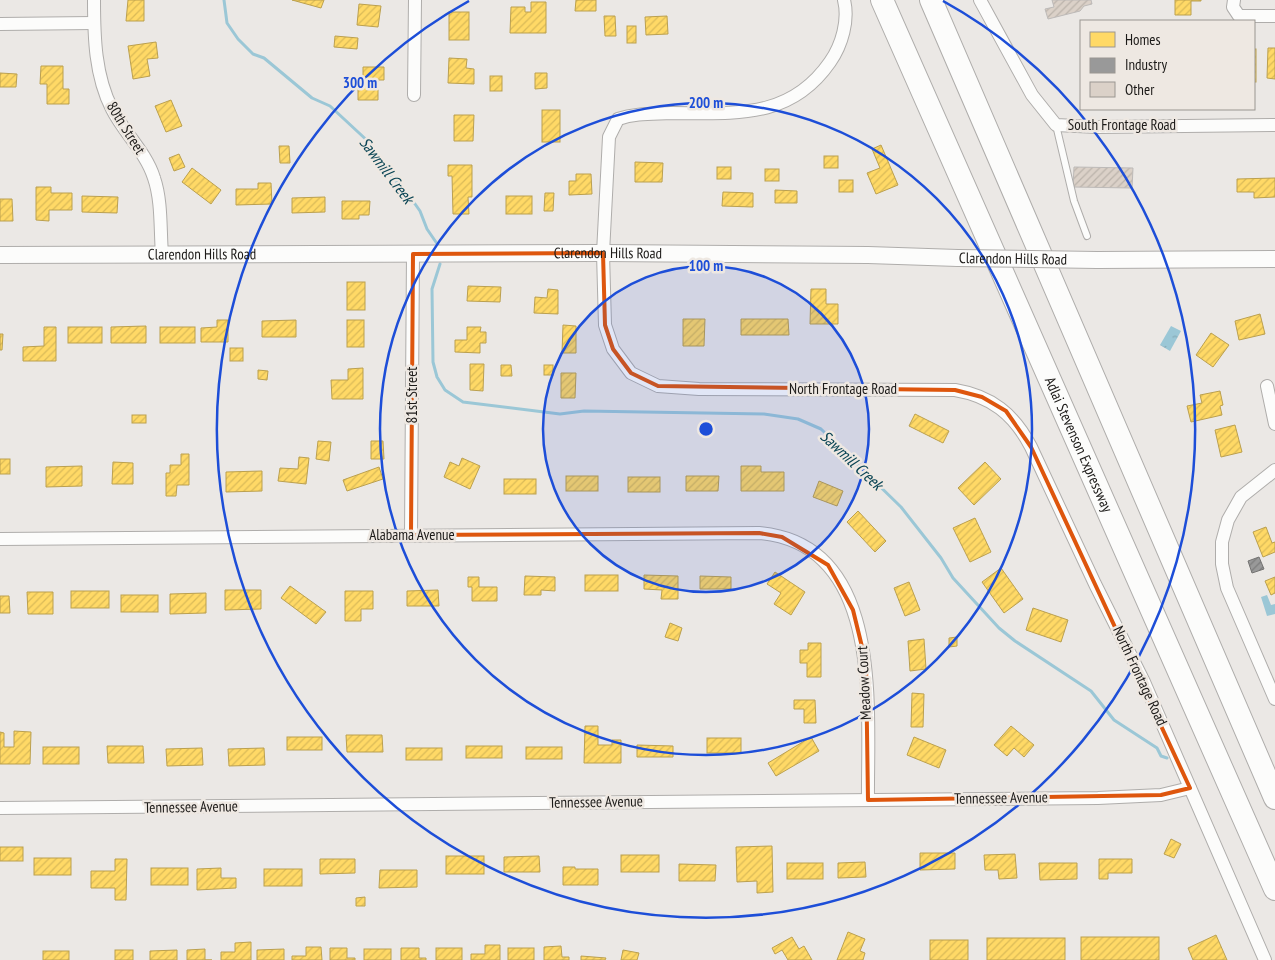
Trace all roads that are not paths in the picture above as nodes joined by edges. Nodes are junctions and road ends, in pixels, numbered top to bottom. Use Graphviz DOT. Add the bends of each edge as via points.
graph roads {
  1 [pos="94,0"];
  2 [pos="415,0"];
  3 [pos="844,0"];
  4 [pos="882,0"];
  5 [pos="930,0"];
  6 [pos="980,0"];
  7 [pos="1234,0"];
  8 [pos="1275,16"];
  9 [pos="94,23"];
  10 [pos="0,24"];
  11 [pos="414,95"];
  12 [pos="1056,125"];
  13 [pos="1275,125"];
  14 [pos="1087,236"];
  15 [pos="602,253"];
  16 [pos="162,254"];
  17 [pos="413,254"];
  18 [pos="0,255"];
  19 [pos="1275,259"];
  20 [pos="1267,386"];
  21 [pos="1275,424"];
  22 [pos="1275,470"];
  23 [pos="411,535"];
  24 [pos="4,539"];
  25 [pos="812,552"];
  26 [pos="1275,699"];
  27 [pos="1190,788"];
  28 [pos="1275,798"];
  29 [pos="868,800"];
  30 [pos="0,808"];
  31 [pos="1275,889"];
  32 [pos="1266,960"];
  1 -- 9 [label="street, 80th Street"];
  2 -- 11 [label="street"];
  3 -- 15 [label="street, North Frontage Road" via="846,10 837,51 822,74 784,103 763,110 634,114 618,119 609,137"];
  4 -- 31 [label="highway, Adlai Stevenson Expressway"];
  5 -- 28 [label="highway"];
  6 -- 12 [label="street, South Frontage Road" via="1032,95"];
  7 -- 8 [label="street" via="1233,7 1239,16"];
  9 -- 10 [label="street"];
  9 -- 16 [label="street, 80th Street" via="98,67 112,109 154,177"];
  12 -- 13 [label="street, South Frontage Road" via="1097,128"];
  12 -- 14 [label="lane" via="1074,201"];
  15 -- 17 [label="street, Clarendon Hills Road"];
  15 -- 19 [label="street, Clarendon Hills Road, bridge" via="868,254 1097,260"];
  15 -- 27 [label="street, North Frontage Road" via="605,325 613,349 631,373 658,386 955,390 982,397 1006,411 1031,447 1144,682"];
  16 -- 17 [label="street, Clarendon Hills Road"];
  16 -- 18 [label="street, Clarendon Hills Road"];
  17 -- 23 [label="street, 81st Street"];
  20 -- 21 [label="street"];
  22 -- 26 [label="street" via="1241,496 1228,520 1222,542 1227,588"];
  23 -- 24 [label="street, Alabama Avenue"];
  23 -- 25 [label="street, Alabama Avenue" via="759,533 782,537"];
  25 -- 29 [label="street, Meadow Court" via="828,565 841,584 860,630 866,677"];
  27 -- 29 [label="street, Tennessee Avenue" via="1151,796"];
  27 -- 32 [label="street, North Frontage Road"];
  29 -- 30 [label="street, Tennessee Avenue"];
}
